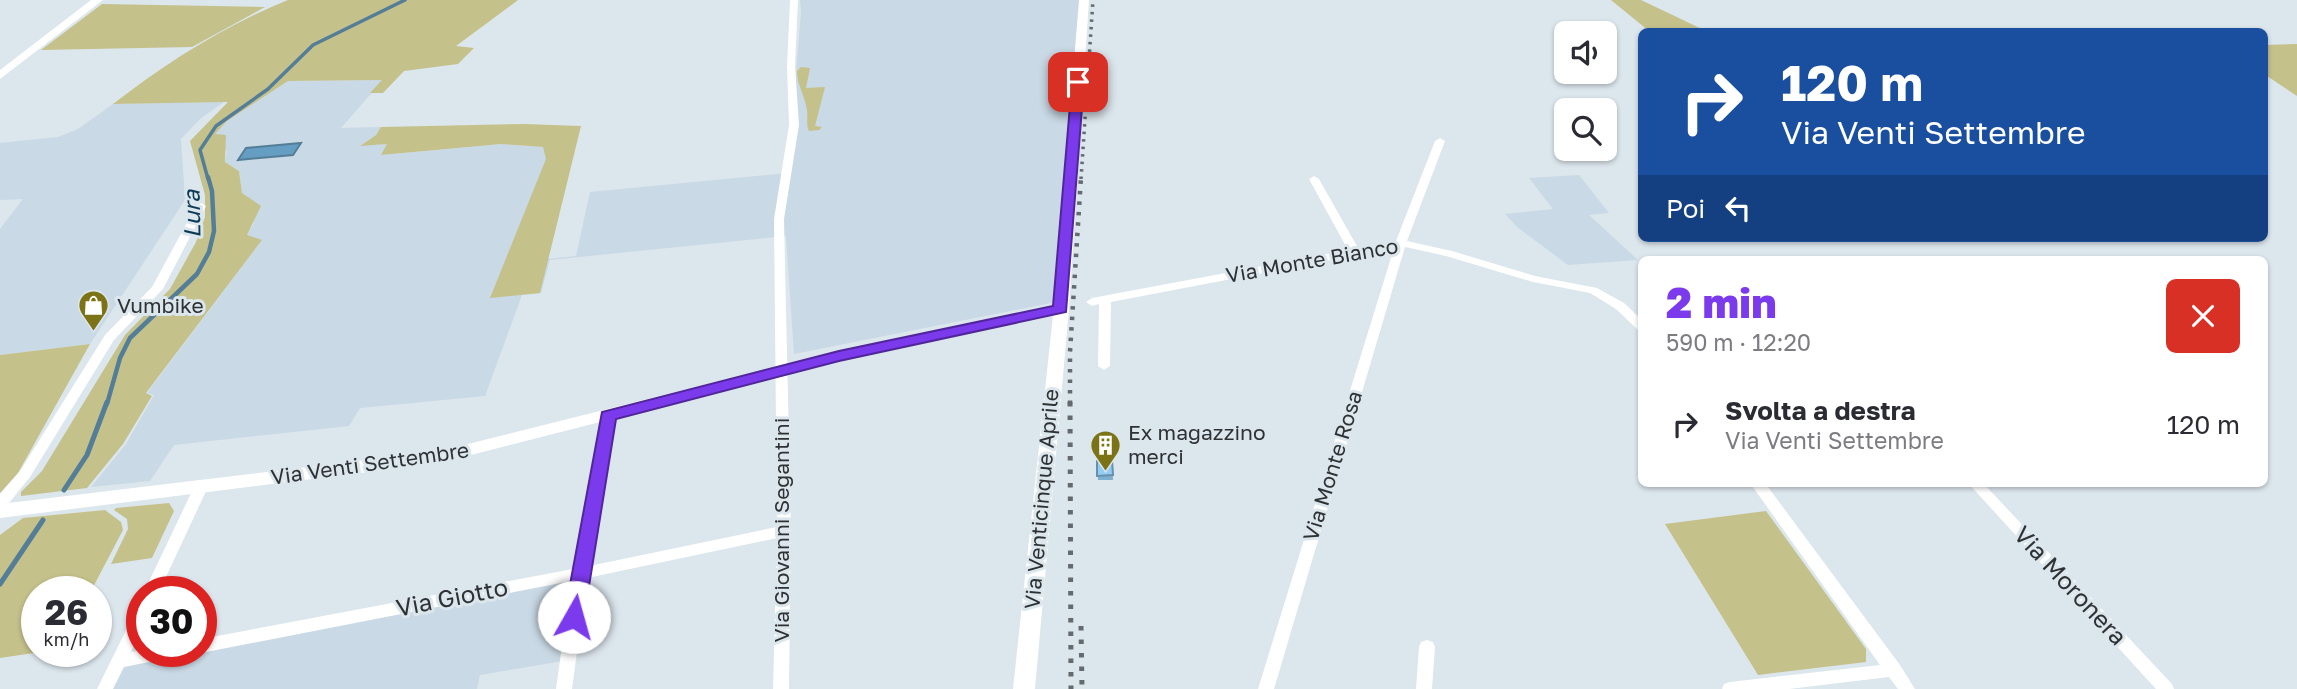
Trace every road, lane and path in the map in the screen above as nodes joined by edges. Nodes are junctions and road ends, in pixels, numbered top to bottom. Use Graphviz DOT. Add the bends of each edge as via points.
graph roads {
  1 [pos="98,0"];
  2 [pos="794,0"];
  3 [pos="1084,0"];
  4 [pos="0,76"];
  5 [pos="1440,141"];
  6 [pos="1314,179"];
  7 [pos="201,206"];
  8 [pos="1401,243"];
  9 [pos="1354,250"];
  10 [pos="1105,301"];
  11 [pos="1092,302"];
  12 [pos="1060,309"];
  13 [pos="1638,323"];
  14 [pos="1104,366"];
  15 [pos="781,371"];
  16 [pos="608,416"];
  17 [pos="201,487"];
  18 [pos="1760,487"];
  19 [pos="1979,487"];
  20 [pos="0,504"];
  21 [pos="0,511"];
  22 [pos="784,531"];
  23 [pos="580,574"];
  24 [pos="159,576"];
  25 [pos="217,643"];
  26 [pos="126,645"];
  27 [pos="1427,648"];
  28 [pos="126,660"];
  29 [pos="118,661"];
  30 [pos="1894,670"];
  31 [pos="105,689"];
  32 [pos="564,689"];
  33 [pos="781,689"];
  34 [pos="1024,689"];
  35 [pos="1266,689"];
  36 [pos="1424,689"];
  37 [pos="1730,689"];
  38 [pos="1908,689"];
  39 [pos="2166,689"];
  1 -- 4 [label="street"];
  2 -- 15 [label="street, Via Giovanni Segantini" via="794,125 779,219"];
  3 -- 12 [label="street, Via Venticinque Aprile"];
  5 -- 8 [label="street, Via Monte Rosa"];
  6 -- 9 [label="street"];
  7 -- 20 [label="street" via="157,289 109,338 25,474"];
  8 -- 9 [label="street, Via Monte Bianco"];
  8 -- 13 [label="street, Via Monte Bianco" via="1533,279 1593,290"];
  8 -- 35 [label="street, Via Monte Rosa"];
  9 -- 10 [label="street, Via Monte Bianco"];
  10 -- 11 [label="street, Via Monte Bianco"];
  10 -- 14 [label="street"];
  12 -- 15 [label="street, Via Venti Settembre"];
  12 -- 34 [label="street, Via Venticinque Aprile"];
  15 -- 16 [label="street, Via Venti Settembre"];
  15 -- 22 [label="street, Via Giovanni Segantini"];
  16 -- 17 [label="street, Via Venti Settembre" via="440,457"];
  16 -- 23 [label="street"];
  17 -- 21 [label="street, Via Venti Settembre"];
  17 -- 24 [label="street"];
  18 -- 30 [label="street"];
  19 -- 39 [label="street, Via Moronera"];
  22 -- 23 [label="street, Via Giotto"];
  22 -- 33 [label="street, Via Giovanni Segantini"];
  23 -- 25 [label="street, Via Giotto"];
  23 -- 32 [label="street"];
  26 -- 29 [label="street"];
  27 -- 36 [label="street"];
  28 -- 29 [label="street"];
  29 -- 31 [label="street"];
  30 -- 37 [label="street"];
  30 -- 38 [label="street"];
}
